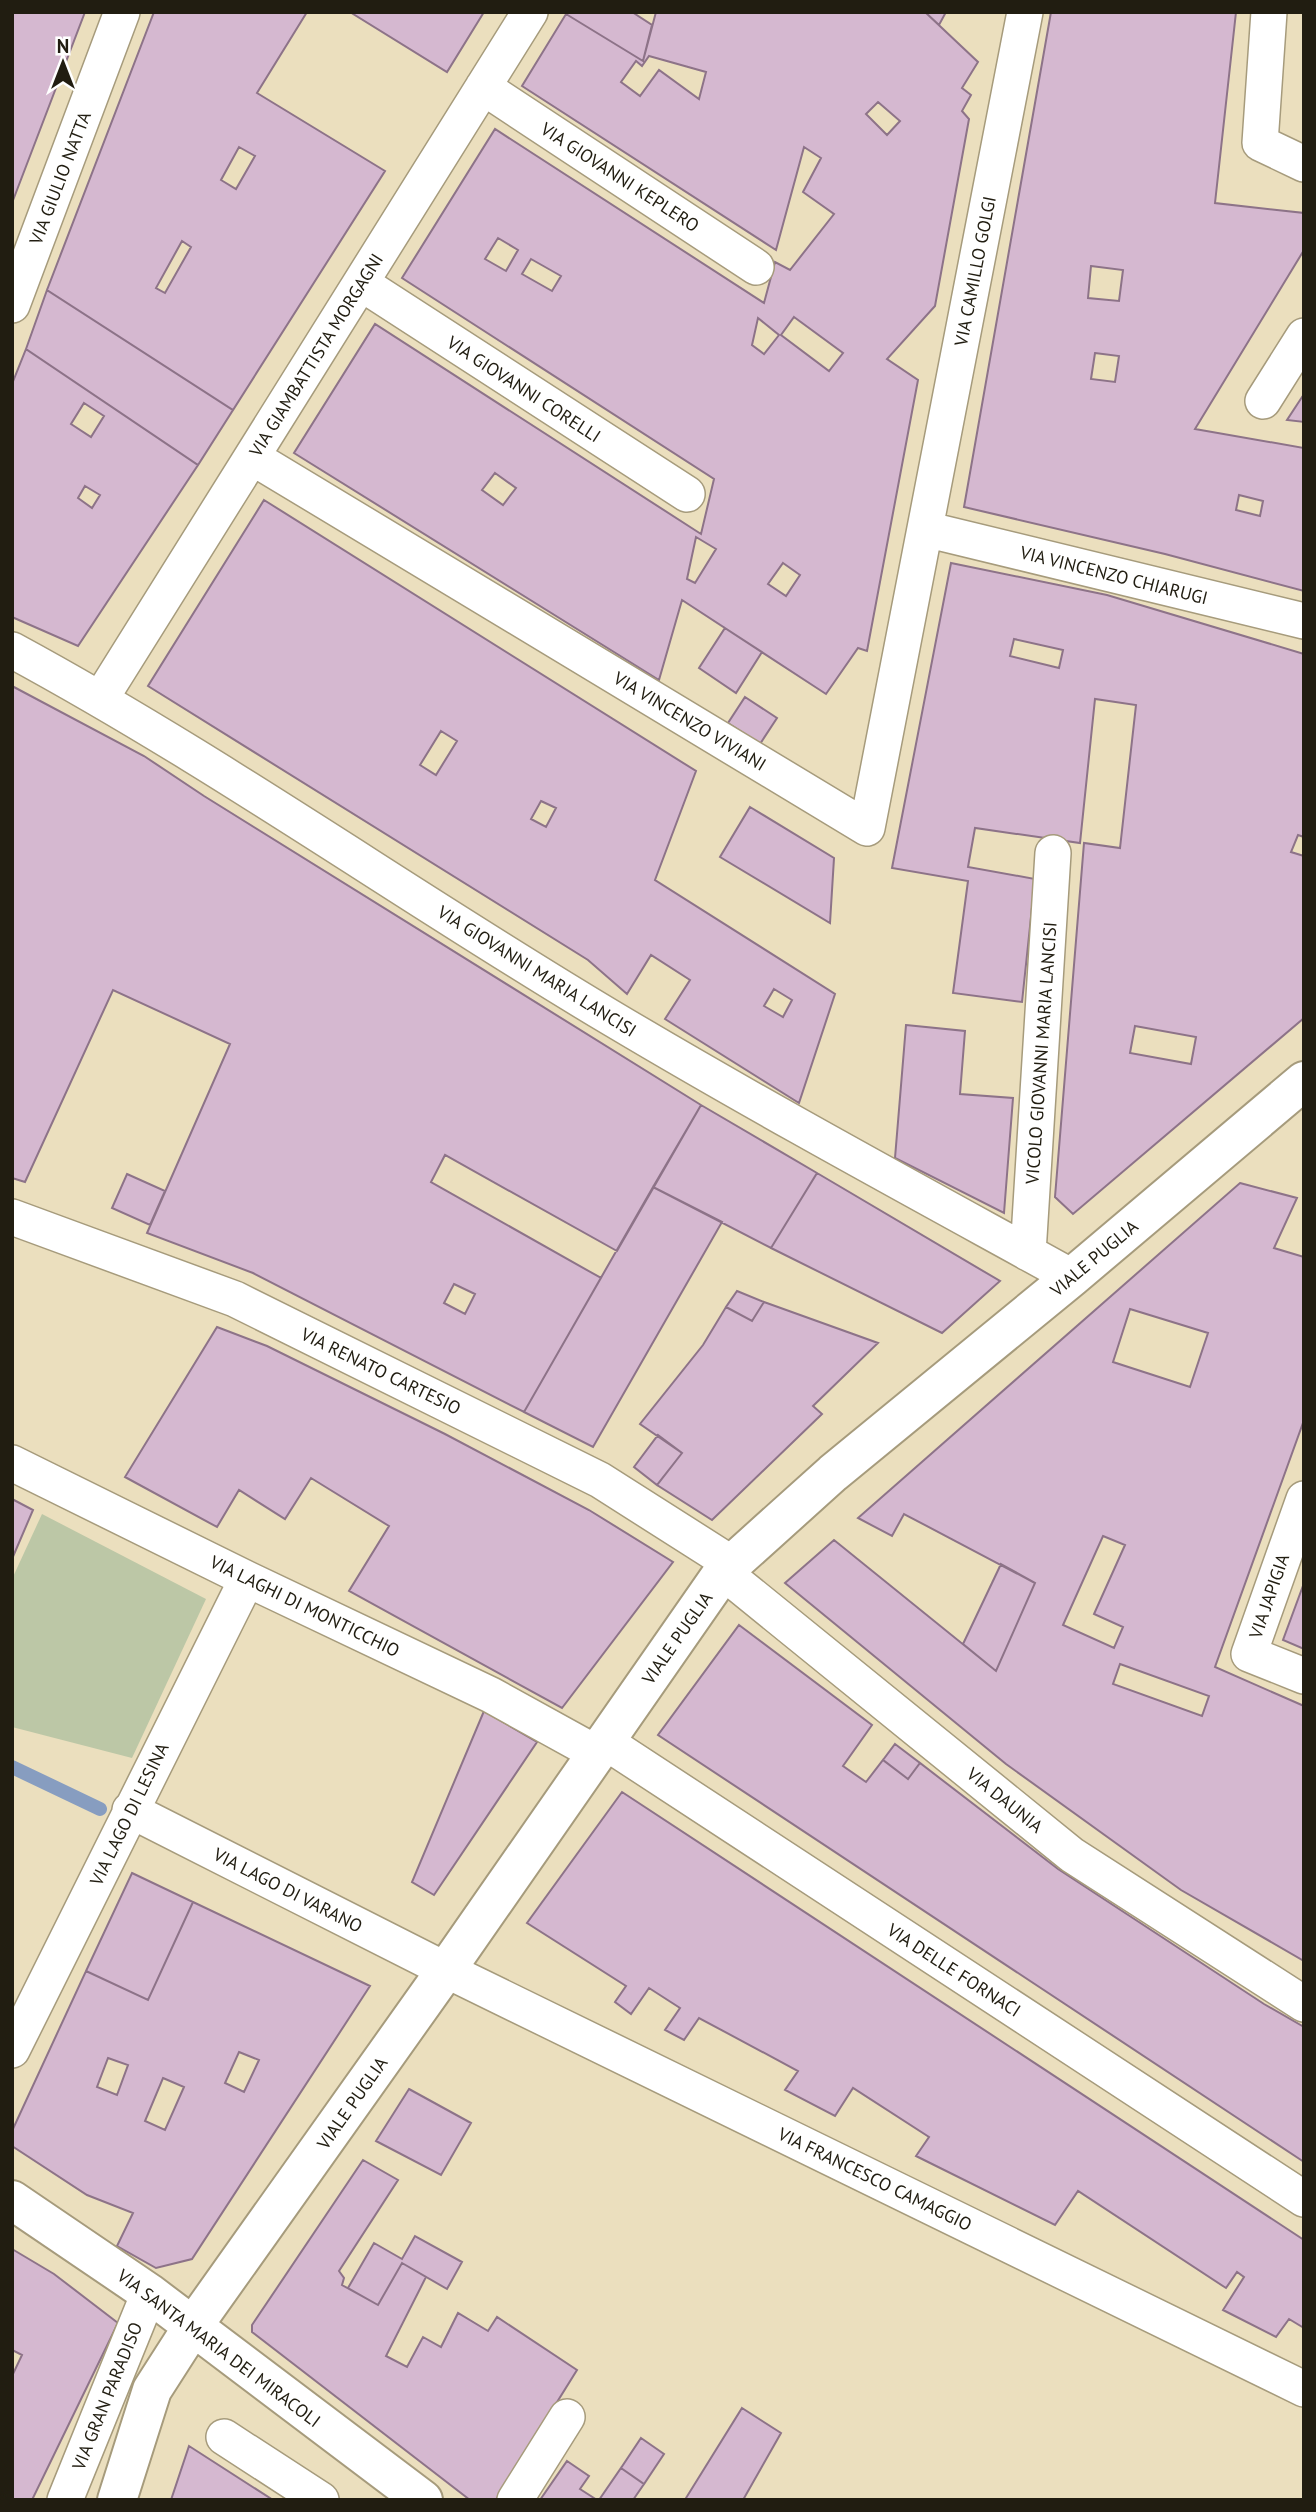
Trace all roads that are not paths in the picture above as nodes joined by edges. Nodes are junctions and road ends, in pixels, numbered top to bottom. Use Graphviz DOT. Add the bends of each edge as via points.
graph roads {
  1 [pos="122,12"];
  2 [pos="530,12"];
  3 [pos="1025,12"];
  4 [pos="1269,12"];
  5 [pos="483,87"];
  6 [pos="1304,164"];
  7 [pos="756,267"];
  8 [pos="361,284"];
  9 [pos="12,305"];
  10 [pos="1304,336"];
  11 [pos="1263,401"];
  12 [pos="252,457"];
  13 [pos="687,494"];
  14 [pos="925,529"];
  15 [pos="1304,621"];
  16 [pos="12,650"];
  17 [pos="101,698"];
  18 [pos="1054,853"];
  19 [pos="1304,1081"];
  20 [pos="12,1217"];
  21 [pos="1028,1253"];
  22 [pos="1072,1277"];
  23 [pos="12,1463"];
  24 [pos="1302,1510"];
  25 [pos="727,1568"];
  26 [pos="247,1579"];
  27 [pos="1304,1676"];
  28 [pos="600,1747"];
  29 [pos="130,1810"];
  30 [pos="446,1970"];
  31 [pos="1304,2004"];
  32 [pos="12,2050"];
  33 [pos="1304,2199"];
  34 [pos="12,2200"];
  35 [pos="149,2293"];
  36 [pos="193,2326"];
  37 [pos="1304,2389"];
  38 [pos="567,2417"];
  39 [pos="224,2437"];
  40 [pos="65,2500"];
  41 [pos="117,2500"];
  42 [pos="321,2500"];
  43 [pos="423,2500"];
  44 [pos="515,2500"];
  1 -- 9 [label="street, VIA GIULIO NATTA"];
  2 -- 5 [label="street, VIA GIAMBATTISTA MORGAGNI"];
  3 -- 14 [label="street, VIA CAMILLO GOLGI"];
  4 -- 6 [label="street" via="1260,143"];
  5 -- 7 [label="street, VIA GIOVANNI KEPLERO"];
  5 -- 8 [label="street, VIA GIAMBATTISTA MORGAGNI"];
  8 -- 12 [label="street, VIA GIAMBATTISTA MORGAGNI"];
  8 -- 13 [label="street, VIA GIOVANNI CORELLI"];
  10 -- 11 [label="street"];
  12 -- 14 [label="street, VIA VINCENZO VIVIANI" via="867,828"];
  12 -- 17 [label="street, VIA GIAMBATTISTA MORGAGNI"];
  14 -- 15 [label="street, VIA VINCENZO CHIARUGI"];
  16 -- 17 [label="street, VIA GIOVANNI MARIA LANCISI"];
  17 -- 21 [label="street, VIA GIOVANNI MARIA LANCISI" via="612,1018"];
  18 -- 21 [label="street, VICOLO GIOVANNI MARIA LANCISI"];
  19 -- 22 [label="main road, VIALE PUGLIA"];
  20 -- 25 [label="street, VIA RENATO CARTESIO" via="235,1299 600,1480"];
  21 -- 22 [label="street, VIA GIOVANNI MARIA LANCISI"];
  22 -- 25 [label="main road, VIALE PUGLIA" via="833,1473"];
  23 -- 26 [label="street, VIA LAGHI DI MONTICCHIO"];
  24 -- 27 [label="street, VIA JAPIGIA" via="1249,1654"];
  25 -- 28 [label="main road, VIALE PUGLIA"];
  25 -- 31 [label="street, VIA DAUNIA" via="1072,1855"];
  26 -- 28 [label="street, VIA LAGHI DI MONTICCHIO"];
  26 -- 29 [label="street, VIA LAGO DI LESINA"];
  28 -- 30 [label="main road, VIALE PUGLIA"];
  28 -- 33 [label="street, VIA DELLE FORNACI"];
  29 -- 30 [label="street, VIA LAGO DI VARANO"];
  29 -- 32 [label="street, VIA LAGO DI LESINA"];
  30 -- 36 [label="main road, VIALE PUGLIA"];
  30 -- 37 [label="street, VIA FRANCESCO CAMAGGIO"];
  34 -- 35 [label="main road, VIA SANTA MARIA DEI MIRACOLI"];
  35 -- 36 [label="main road, VIA SANTA MARIA DEI MIRACOLI"];
  35 -- 40 [label="street, VIA GRAN PARADISO"];
  36 -- 41 [label="main road, VIALE PUGLIA" via="152,2390"];
  36 -- 43 [label="main road, VIA SANTA MARIA DEI MIRACOLI"];
  38 -- 44 [label="street"];
  39 -- 42 [label="street"];
}
